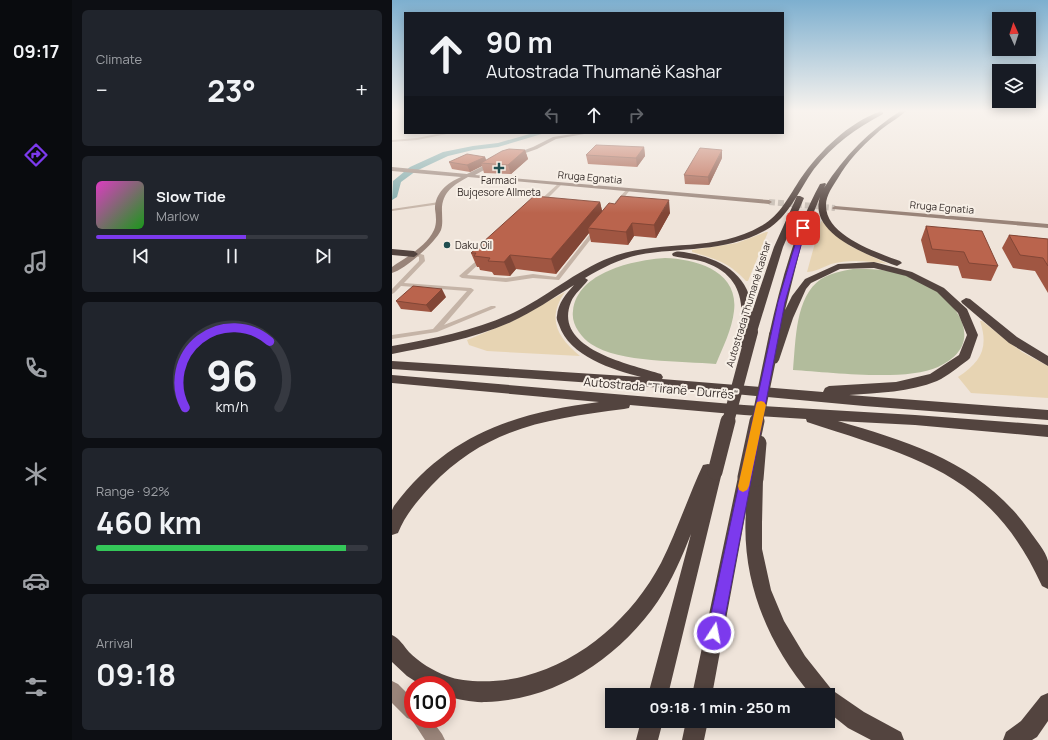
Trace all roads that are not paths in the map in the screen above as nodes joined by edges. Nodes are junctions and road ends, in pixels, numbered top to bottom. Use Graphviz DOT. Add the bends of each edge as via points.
graph roads {
  1 [pos="542,145"];
  2 [pos="835,145"];
  3 [pos="855,146"];
  4 [pos="509,156"];
  5 [pos="499,159"];
  6 [pos="392,169"];
  7 [pos="466,176"];
  8 [pos="560,184"];
  9 [pos="628,190"];
  10 [pos="769,202"];
  11 [pos="439,203"];
  12 [pos="544,206"];
  13 [pos="615,206"];
  14 [pos="835,208"];
  15 [pos="392,210"];
  16 [pos="600,224"];
  17 [pos="1048,226"];
  18 [pos="392,252"];
  19 [pos="414,254"];
  20 [pos="485,254"];
  21 [pos="392,271"];
  22 [pos="401,284"];
  23 [pos="392,292"];
  24 [pos="493,307"];
  25 [pos="435,331"];
  26 [pos="750,331"];
  27 [pos="779,335"];
  28 [pos="392,336"];
  29 [pos="392,350"];
  30 [pos="1048,362"];
  31 [pos="392,365"];
  32 [pos="392,379"];
  33 [pos="692,384"];
  34 [pos="792,394"];
  35 [pos="646,401"];
  36 [pos="795,413"];
  37 [pos="1048,415"];
  38 [pos="1048,431"];
  39 [pos="711,471"];
  40 [pos="751,478"];
  41 [pos="392,526"];
  42 [pos="1048,580"];
  43 [pos="392,645"];
  44 [pos="424,676"];
  45 [pos="456,688"];
  46 [pos="660,688"];
  47 [pos="704,688"];
  48 [pos="818,688"];
  49 [pos="392,690"];
  50 [pos="404,703"];
  51 [pos="1048,703"];
  52 [pos="835,704"];
  53 [pos="427,728"];
  54 [pos="650,728"];
  55 [pos="696,728"];
  56 [pos="436,740"];
  57 [pos="647,740"];
  58 [pos="693,740"];
  59 [pos="893,740"];
  60 [pos="1014,740"];
  1 -- 4 [label="main road"];
  2 -- 26 [label="highway, Autostrada Thumanë Kashar" via="808,183 787,224"];
  2 -- 29 [label="highway" via="804,178 784,212 772,223 754,233 718,244 621,257 589,271 545,300 504,321 460,336"];
  3 -- 27 [label="highway" via="840,159 827,177 810,209 782,302"];
  3 -- 30 [label="highway" via="824,196 822,210 832,228 863,249 945,285 1013,340"];
  5 -- 7 [label="main road" via="486,168"];
  6 -- 7 [label="main road, Rruga Egnatia"];
  7 -- 8 [label="main road, Rruga Egnatia"];
  7 -- 11 [label="main road" via="446,189"];
  8 -- 9 [label="main road, Rruga Egnatia"];
  8 -- 12 [label="lane" via="537,206"];
  9 -- 10 [label="main road, Rruga Egnatia"];
  9 -- 13 [label="lane"];
  11 -- 15 [label="lane"];
  11 -- 19 [label="main road" via="438,231"];
  14 -- 17 [label="main road, Rruga Egnatia"];
  16 -- 20 [label="lane" via="557,279 533,276 506,280 462,276"];
  18 -- 19 [label="highway"];
  19 -- 21 [label="main road"];
  19 -- 22 [label="lane" via="422,256 422,261"];
  22 -- 23 [label="lane"];
  22 -- 25 [label="lane" via="471,290"];
  24 -- 25 [label="lane"];
  25 -- 28 [label="lane"];
  26 -- 33 [label="highway" via="746,300 739,280 722,266 690,256 646,255 615,262 592,274 573,290 565,301 561,314 563,327 571,339 583,349 617,366"];
  26 -- 39 [label="highway, Autostrada Thumanë Kashar, bridge" via="734,398"];
  27 -- 34 [label="highway" via="795,297 808,280 825,271 858,264 892,268 931,281 963,306 973,320 975,329 975,343 969,356 960,365 933,377 875,389"];
  27 -- 40 [label="highway, bridge" via="765,382"];
  31 -- 33 [label="highway, Autostrada \"Tiranë - Durrës\""];
  32 -- 35 [label="highway, Autostrada \"Tiranë - Durrës\""];
  33 -- 34 [label="highway, Autostrada \"Tiranë - Durrës\""];
  34 -- 37 [label="highway, Autostrada \"Tiranë - Durrës\""];
  35 -- 36 [label="highway, Autostrada \"Tiranë - Durrës\""];
  35 -- 41 [label="highway" via="573,410 494,431 452,456 430,475 410,498"];
  36 -- 38 [label="highway, Autostrada \"Tiranë - Durrës\""];
  36 -- 42 [label="highway" via="911,451 943,464 965,477 986,493 1021,531 1041,562"];
  39 -- 45 [label="highway" via="666,570 649,600 624,629 598,652 565,673 525,688 486,692"];
  39 -- 46 [label="highway"];
  40 -- 47 [label="highway"];
  40 -- 48 [label="highway" via="754,549 765,599 792,655"];
  43 -- 44 [label="highway" via="414,671"];
  49 -- 50 [label="main road"];
  51 -- 60 [label="highway" via="1029,729"];
  52 -- 59 [label="highway" via="856,720"];
  53 -- 56 [label="main road"];
  54 -- 57 [label="highway"];
  55 -- 58 [label="highway"];
}
